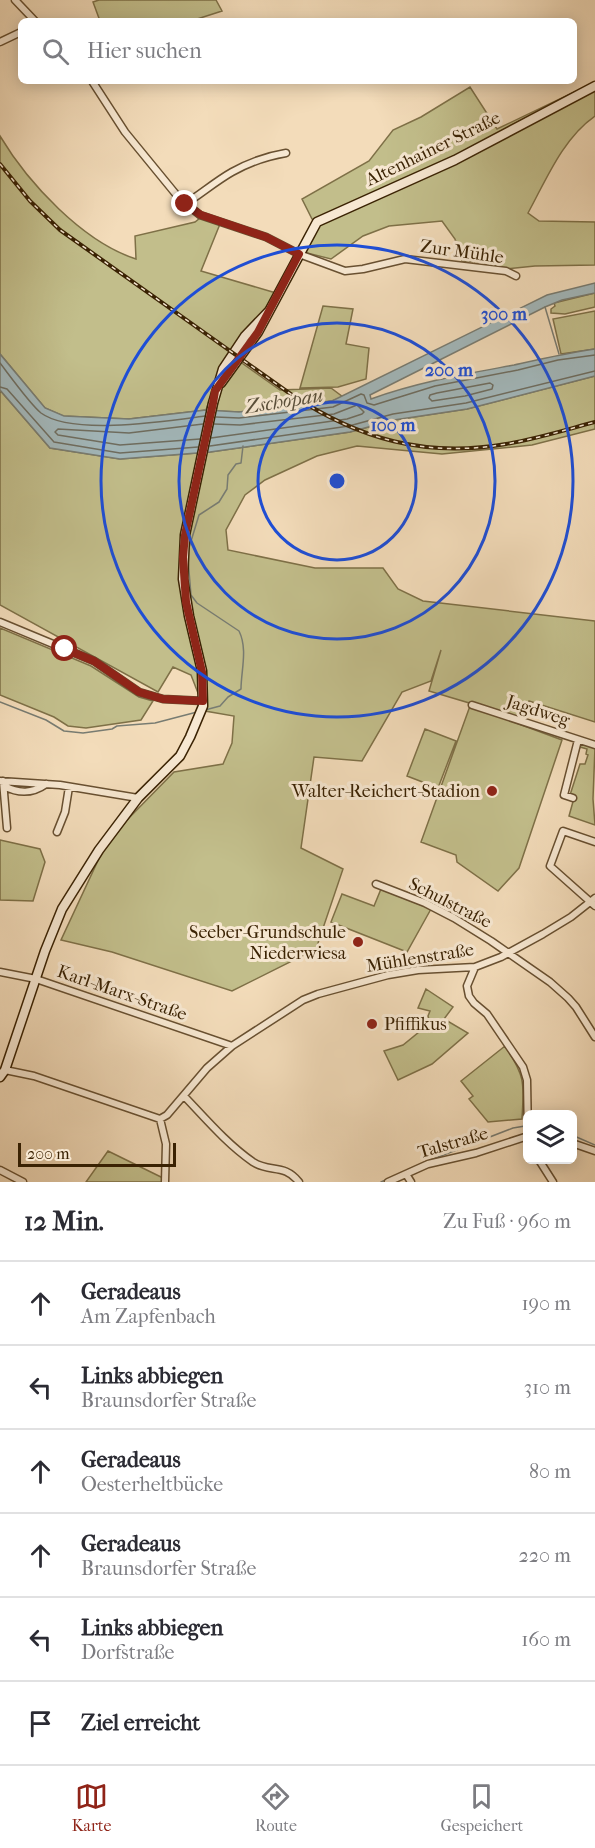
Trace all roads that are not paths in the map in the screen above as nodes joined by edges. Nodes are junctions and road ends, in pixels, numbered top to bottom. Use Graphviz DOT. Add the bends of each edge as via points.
graph roads {
  1 [pos="15,0"];
  2 [pos="32,18"];
  3 [pos="18,33"];
  4 [pos="0,42"];
  5 [pos="94,84"];
  6 [pos="595,86"];
  7 [pos="286,153"];
  8 [pos="185,204"];
  9 [pos="299,254"];
  10 [pos="516,276"];
  11 [pos="0,622"];
  12 [pos="203,703"];
  13 [pos="472,705"];
  14 [pos="578,740"];
  15 [pos="595,745"];
  16 [pos="61,776"];
  17 [pos="2,783"];
  18 [pos="46,784"];
  19 [pos="60,786"];
  20 [pos="69,787"];
  21 [pos="138,798"];
  22 [pos="573,798"];
  23 [pos="7,828"];
  24 [pos="57,832"];
  25 [pos="595,842"];
  26 [pos="376,884"];
  27 [pos="594,902"];
  28 [pos="507,953"];
  29 [pos="475,967"];
  30 [pos="0,972"];
  31 [pos="36,979"];
  32 [pos="595,1037"];
  33 [pos="232,1046"];
  34 [pos="2,1074"];
  35 [pos="184,1096"];
  36 [pos="526,1110"];
  37 [pos="159,1119"];
  38 [pos="523,1137"];
  39 [pos="577,1144"];
  40 [pos="595,1151"];
  41 [pos="542,1164"];
  42 [pos="0,1170"];
  43 [pos="406,1174"];
  44 [pos="23,1182"];
  45 [pos="165,1182"];
  46 [pos="299,1182"];
  47 [pos="388,1182"];
  48 [pos="411,1182"];
  49 [pos="553,1182"];
  1 -- 2 [label="street"];
  3 -- 4 [label="street"];
  5 -- 8 [label="street" via="125,132"];
  6 -- 9 [label="street, Altenhainer Straße" via="455,160 321,219"];
  7 -- 8 [label="street" via="232,172"];
  8 -- 9 [label="street, Zur Mühle" via="201,215 266,237"];
  9 -- 10 [label="street, Zur Mühle" via="345,271 405,259"];
  9 -- 12 [label="street, Altenhainer Straße" via="258,332 215,391 185,535 183,568 202,672"];
  11 -- 12 [label="street" via="94,661 139,692"];
  12 -- 21 [label="street" via="180,756"];
  13 -- 14 [label="street, Jagdweg"];
  14 -- 15 [label="street, Jagdweg"];
  14 -- 22 [label="street" via="564,795"];
  16 -- 19 [label="street"];
  17 -- 18 [label="street"];
  17 -- 18 [label="street" via="17,791 31,792"];
  17 -- 23 [label="street"];
  18 -- 19 [label="street"];
  19 -- 20 [label="street"];
  20 -- 21 [label="street"];
  20 -- 24 [label="street"];
  21 -- 31 [label="street" via="62,909"];
  25 -- 27 [label="street, Mühlenstraße" via="563,831 550,863"];
  26 -- 28 [label="street, Schulstraße" via="454,918"];
  27 -- 28 [label="street, Mühlenstraße"];
  28 -- 29 [label="street, Mühlenstraße"];
  28 -- 32 [label="street, Schulstraße" via="568,998"];
  29 -- 33 [label="street, Mühlenstraße" via="388,975 318,994"];
  29 -- 36 [label="street" via="467,986 469,996 487,1014 523,1067 527,1080"];
  30 -- 31 [label="street, Karl-Marx-Straße"];
  31 -- 33 [label="street, Karl-Marx-Straße"];
  31 -- 34 [label="street"];
  33 -- 35 [label="street, Mühlenstraße"];
  34 -- 37 [label="street" via="34,1076"];
  35 -- 37 [label="street, Mühlenstraße"];
  35 -- 46 [label="street" via="254,1163 283,1169"];
  37 -- 45 [label="street" via="166,1144"];
  38 -- 43 [label="street, Talstraße"];
  39 -- 40 [label="street"];
  41 -- 49 [label="street"];
  42 -- 44 [label="street"];
  43 -- 47 [label="street, Talstraße"];
  43 -- 48 [label="street"];
}
